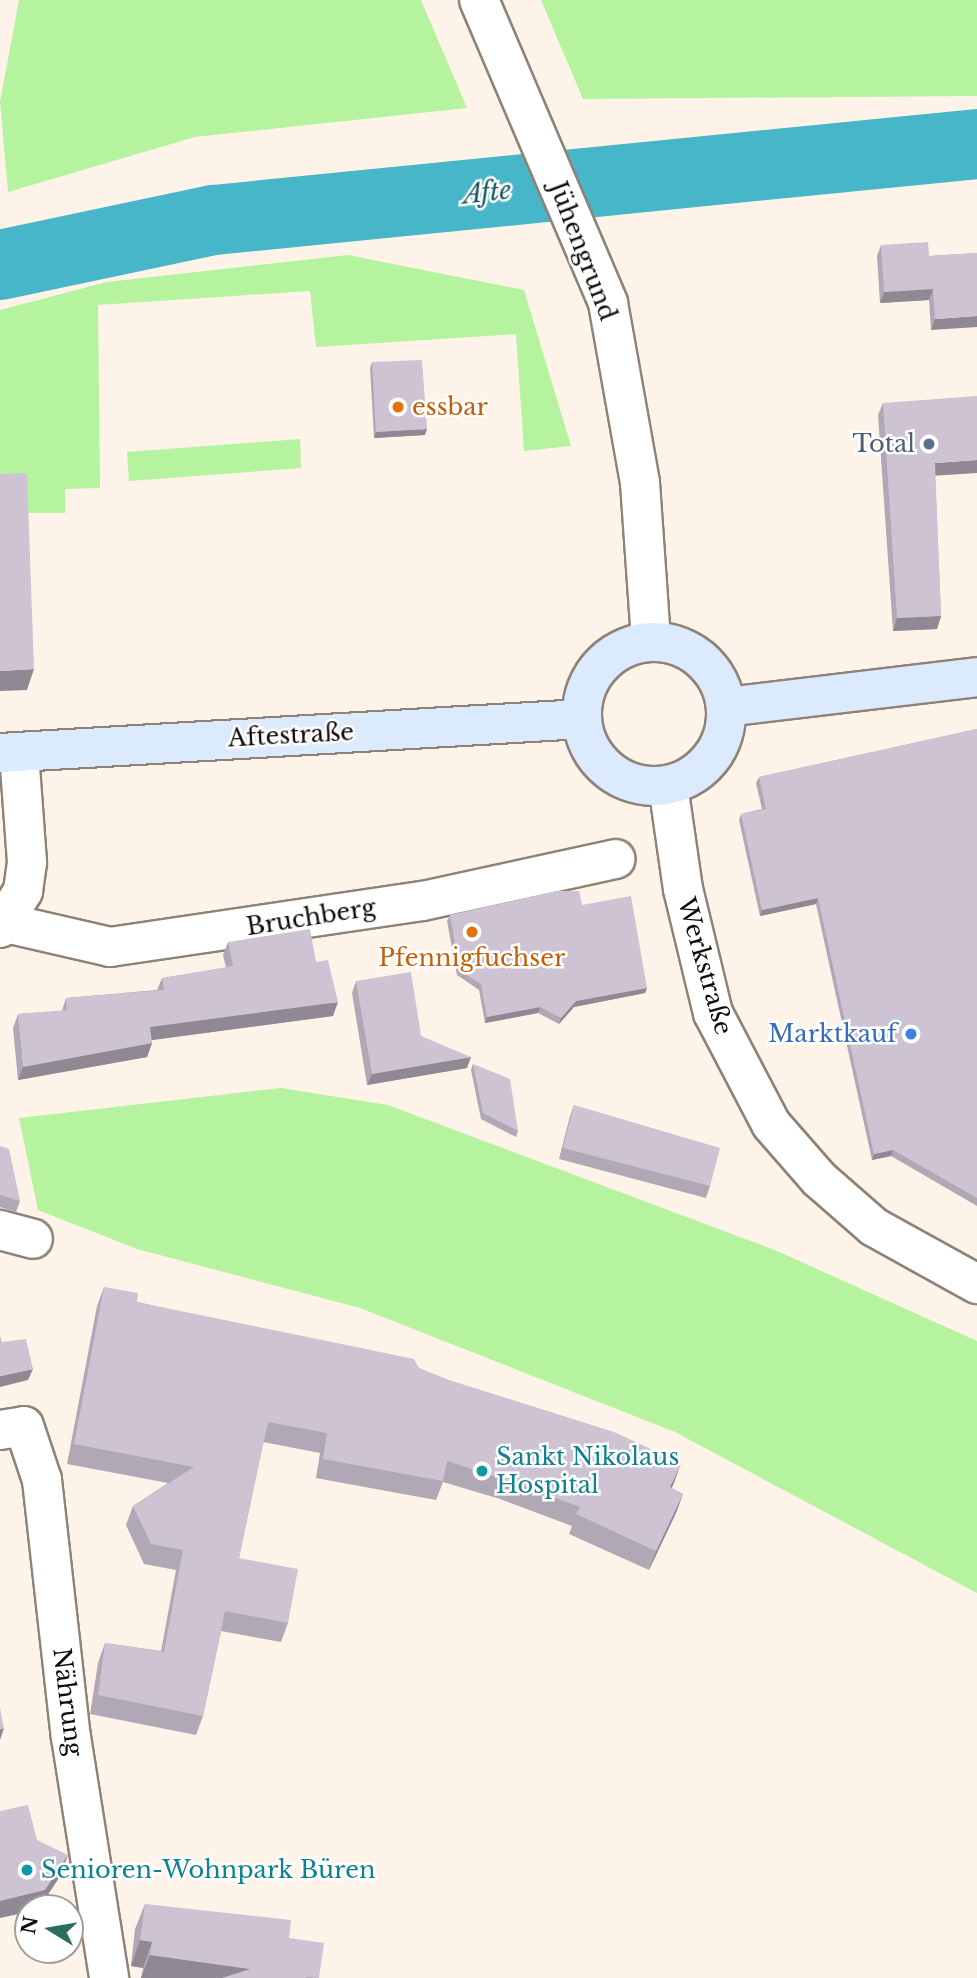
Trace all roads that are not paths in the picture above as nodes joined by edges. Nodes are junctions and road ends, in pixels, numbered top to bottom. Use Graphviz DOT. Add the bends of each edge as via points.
graph roads {
  1 [pos="479,0"];
  2 [pos="651,641"];
  3 [pos="977,677"];
  4 [pos="726,707"];
  5 [pos="582,719"];
  6 [pos="9,752"];
  7 [pos="668,785"];
  8 [pos="615,859"];
  9 [pos="3,926"];
  10 [pos="977,1284"];
  11 [pos="12,1428"];
  12 [pos="109,1978"];
  1 -- 2 [label="street, Jühengrund" via="608,303 640,483"];
  2 -- 4 [label="main road" via="693,652 721,685"];
  2 -- 5 [label="main road" via="608,657 583,696"];
  3 -- 4 [label="main road"];
  4 -- 7 [label="main road" via="726,728 706,765"];
  5 -- 6 [label="main road, Aftestraße"];
  5 -- 7 [label="main road" via="586,740 610,772 648,786"];
  6 -- 9 [label="street, Bruchberg" via="27,862 23,891"];
  7 -- 10 [label="street, Werkstraße" via="683,890 713,1013 771,1124 819,1178 874,1227"];
  8 -- 9 [label="street, Bruchberg" via="423,901 110,947"];
  11 -- 12 [label="street, Nährung" via="42,1480 71,1737"];
}
